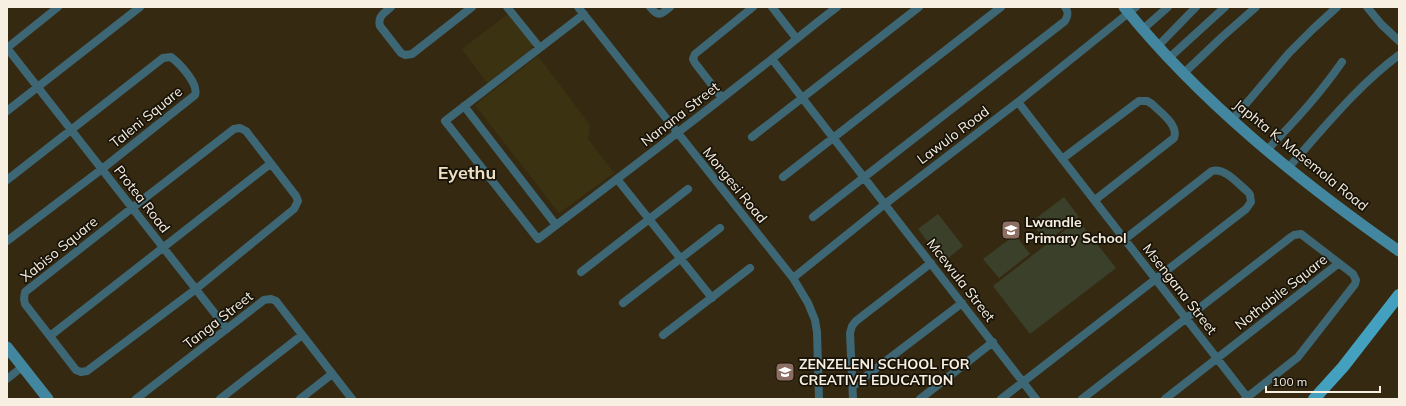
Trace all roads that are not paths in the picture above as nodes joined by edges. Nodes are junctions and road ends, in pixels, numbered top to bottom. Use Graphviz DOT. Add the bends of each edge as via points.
graph roads {
  1 [pos="58,7"];
  2 [pos="140,7"];
  3 [pos="391,7"];
  4 [pos="472,7"];
  5 [pos="508,7"];
  6 [pos="578,7"];
  7 [pos="650,7"];
  8 [pos="670,7"];
  9 [pos="753,7"];
  10 [pos="772,7"];
  11 [pos="837,7"];
  12 [pos="919,7"];
  13 [pos="1001,7"];
  14 [pos="1168,7"];
  15 [pos="1196,7"];
  16 [pos="1225,7"];
  17 [pos="1256,7"];
  18 [pos="1337,7"];
  19 [pos="1367,7"];
  20 [pos="1130,9"];
  21 [pos="1066,11"];
  22 [pos="584,14"];
  23 [pos="1143,29"];
  24 [pos="796,38"];
  25 [pos="1399,41"];
  26 [pos="1158,46"];
  27 [pos="7,48"];
  28 [pos="540,48"];
  29 [pos="1399,55"];
  30 [pos="1169,58"];
  31 [pos="772,59"];
  32 [pos="1342,62"];
  33 [pos="1184,73"];
  34 [pos="38,87"];
  35 [pos="722,98"];
  36 [pos="802,98"];
  37 [pos="1018,102"];
  38 [pos="464,106"];
  39 [pos="7,110"];
  40 [pos="1232,120"];
  41 [pos="71,130"];
  42 [pos="677,133"];
  43 [pos="752,137"];
  44 [pos="834,138"];
  45 [pos="1267,150"];
  46 [pos="1062,159"];
  47 [pos="270,164"];
  48 [pos="1288,168"];
  49 [pos="102,169"];
  50 [pos="782,177"];
  51 [pos="864,177"];
  52 [pos="617,179"];
  53 [pos="7,180"];
  54 [pos="688,189"];
  55 [pos="1095,200"];
  56 [pos="885,204"];
  57 [pos="132,208"];
  58 [pos="813,217"];
  59 [pos="649,220"];
  60 [pos="556,225"];
  61 [pos="720,228"];
  62 [pos="1125,238"];
  63 [pos="7,241"];
  64 [pos="163,247"];
  65 [pos="1399,251"];
  66 [pos="680,258"];
  67 [pos="931,263"];
  68 [pos="1339,263"];
  69 [pos="750,268"];
  70 [pos="581,272"];
  71 [pos="793,278"];
  72 [pos="1156,278"];
  73 [pos="196,289"];
  74 [pos="1399,295"];
  75 [pos="712,298"];
  76 [pos="623,303"];
  77 [pos="962,303"];
  78 [pos="1186,318"];
  79 [pos="227,329"];
  80 [pos="302,335"];
  81 [pos="50,336"];
  82 [pos="663,336"];
  83 [pos="993,342"];
  84 [pos="7,347"];
  85 [pos="1217,358"];
  86 [pos="22,367"];
  87 [pos="332,374"];
  88 [pos="7,379"];
  89 [pos="1023,382"];
  90 [pos="852,386"];
  91 [pos="1246,398"];
  92 [pos="48,399"];
  93 [pos="136,399"];
  94 [pos="220,399"];
  95 [pos="300,399"];
  96 [pos="352,399"];
  97 [pos="819,399"];
  98 [pos="853,399"];
  99 [pos="920,399"];
  100 [pos="1001,399"];
  101 [pos="1036,399"];
  102 [pos="1082,399"];
  103 [pos="1165,399"];
  104 [pos="1314,399"];
  1 -- 27 [label="street"];
  2 -- 34 [label="street"];
  3 -- 4 [label="street" via="380,17 380,26 405,55 412,54"];
  5 -- 28 [label="street"];
  6 -- 22 [label="street, Mongesi Road"];
  7 -- 8 [label="street" via="658,14"];
  9 -- 35 [label="street" via="694,54 695,64"];
  10 -- 24 [label="street"];
  11 -- 24 [label="street, Nanana Street"];
  12 -- 36 [label="street"];
  13 -- 44 [label="street"];
  14 -- 23 [label="street"];
  15 -- 26 [label="street"];
  16 -- 30 [label="street"];
  17 -- 33 [label="street"];
  18 -- 40 [label="street" via="1289,53"];
  19 -- 25 [label="street"];
  20 -- 23 [label="main road, Japhta K. Masemola Road"];
  20 -- 37 [label="street, Lawulo Road"];
  21 -- 51 [label="street" via="1065,21"];
  22 -- 28 [label="street"];
  22 -- 42 [label="street, Mongesi Road"];
  23 -- 26 [label="main road, Japhta K. Masemola Road"];
  24 -- 31 [label="street, Nanana Street"];
  26 -- 30 [label="main road, Japhta K. Masemola Road"];
  27 -- 34 [label="street, Protea Road"];
  28 -- 38 [label="street"];
  29 -- 48 [label="street" via="1332,118"];
  30 -- 33 [label="main road, Japhta K. Masemola Road"];
  31 -- 35 [label="street, Nanana Street"];
  31 -- 36 [label="street, Mcewula Street"];
  32 -- 45 [label="street" via="1304,112"];
  33 -- 40 [label="main road, Japhta K. Masemola Road"];
  34 -- 39 [label="street"];
  34 -- 41 [label="street, Protea Road"];
  35 -- 42 [label="street, Nanana Street"];
  36 -- 43 [label="street"];
  36 -- 44 [label="street, Mcewula Street"];
  37 -- 46 [label="street, Msengana Street"];
  37 -- 56 [label="street, Lawulo Road"];
  38 -- 60 [label="street"];
  38 -- 60 [label="street, Nanana Street" via="445,121 538,239"];
  40 -- 45 [label="main road, Japhta K. Masemola Road"];
  41 -- 49 [label="street, Protea Road"];
  41 -- 49 [label="street, Taleni Square" via="166,57 171,57 177,62 195,84 195,95"];
  41 -- 53 [label="street, Taleni Square"];
  42 -- 52 [label="street, Nanana Street"];
  42 -- 71 [label="street, Mongesi Road"];
  44 -- 50 [label="street"];
  44 -- 51 [label="street, Mcewula Street"];
  45 -- 48 [label="main road, Japhta K. Masemola Road"];
  46 -- 55 [label="street, Msengana Street"];
  46 -- 55 [label="street" via="1139,101 1152,104 1174,127 1174,138"];
  47 -- 57 [label="street, Xabiso Square" via="246,131 234,129"];
  47 -- 64 [label="street"];
  47 -- 73 [label="street, Xabiso Square" via="296,196 298,201 294,209"];
  48 -- 65 [label="main road, Japhta K. Masemola Road"];
  49 -- 57 [label="street, Protea Road"];
  49 -- 63 [label="street, Taleni Square"];
  51 -- 56 [label="street, Mcewula Street"];
  51 -- 58 [label="street"];
  52 -- 59 [label="street"];
  52 -- 60 [label="street, Nanana Street"];
  54 -- 59 [label="street"];
  55 -- 62 [label="street, Msengana Street"];
  56 -- 67 [label="street, Mcewula Street"];
  56 -- 71 [label="street, Lawulo Road"];
  57 -- 64 [label="street, Protea Road"];
  57 -- 81 [label="street, Xabiso Square" via="25,292 25,304"];
  59 -- 66 [label="street"];
  59 -- 70 [label="street"];
  61 -- 66 [label="street"];
  62 -- 72 [label="street, Msengana Street"];
  62 -- 72 [label="street" via="1212,171 1224,172 1248,192 1251,202 1246,209"];
  64 -- 73 [label="street, Protea Road"];
  64 -- 81 [label="street"];
  66 -- 75 [label="street"];
  66 -- 76 [label="street"];
  67 -- 77 [label="street, Mcewula Street"];
  67 -- 90 [label="street" via="852,326"];
  68 -- 78 [label="street" via="1306,236 1294,235"];
  68 -- 85 [label="street, Nothabile Square"];
  68 -- 91 [label="street, Nothabile Square" via="1355,277 1353,288 1298,357"];
  69 -- 75 [label="street"];
  71 -- 97 [label="street, Mongesi Road" via="811,309 816,327"];
  72 -- 78 [label="street, Msengana Street"];
  72 -- 89 [label="street"];
  73 -- 79 [label="street, Protea Road"];
  73 -- 81 [label="street, Xabiso Square" via="85,372 76,370"];
  74 -- 104 [label="main road" via="1343,368"];
  75 -- 82 [label="street"];
  77 -- 83 [label="street, Mcewula Street"];
  77 -- 90 [label="street"];
  78 -- 85 [label="street, Msengana Street"];
  78 -- 102 [label="street"];
  79 -- 80 [label="street, Tanga Street" via="264,300 271,299 276,301"];
  79 -- 93 [label="street, Tanga Street"];
  80 -- 87 [label="street, Tanga Street"];
  80 -- 94 [label="street"];
  83 -- 89 [label="street, Mcewula Street"];
  83 -- 99 [label="street"];
  84 -- 86 [label="main road"];
  85 -- 91 [label="street, Msengana Street"];
  85 -- 103 [label="street, Nothabile Square"];
  86 -- 88 [label="street"];
  86 -- 92 [label="main road"];
  87 -- 95 [label="street"];
  87 -- 96 [label="street, Tanga Street"];
  89 -- 100 [label="street"];
  89 -- 101 [label="street, Mcewula Street"];
  90 -- 98 [label="street"];
}
